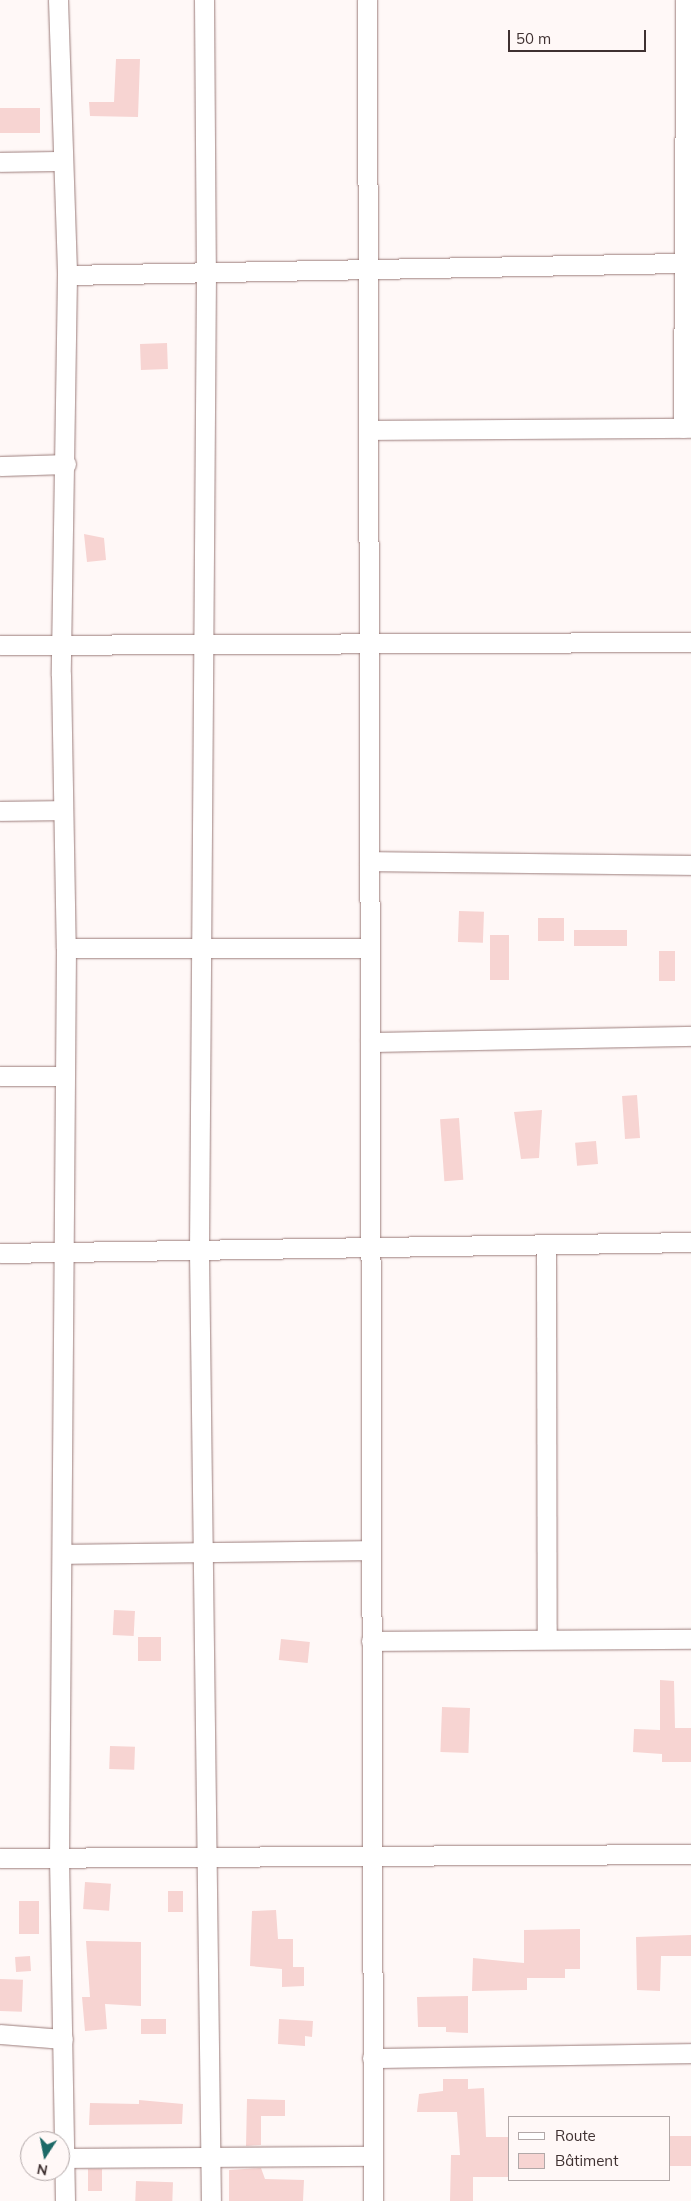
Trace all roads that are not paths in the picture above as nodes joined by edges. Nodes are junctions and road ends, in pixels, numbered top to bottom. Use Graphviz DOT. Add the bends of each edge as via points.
graph roads {
  1 [pos="58,0"];
  2 [pos="204,0"];
  3 [pos="368,0"];
  4 [pos="685,0"];
  5 [pos="0,162"];
  6 [pos="63,162"];
  7 [pos="684,263"];
  8 [pos="368,269"];
  9 [pos="206,272"];
  10 [pos="67,275"];
  11 [pos="687,428"];
  12 [pos="368,430"];
  13 [pos="66,464"];
  14 [pos="0,466"];
  15 [pos="200,642"];
  16 [pos="369,642"];
  17 [pos="691,642"];
  18 [pos="62,643"];
  19 [pos="0,645"];
  20 [pos="62,810"];
  21 [pos="0,811"];
  22 [pos="369,861"];
  23 [pos="691,865"];
  24 [pos="199,947"];
  25 [pos="66,948"];
  26 [pos="370,948"];
  27 [pos="691,1036"];
  28 [pos="370,1042"];
  29 [pos="0,1076"];
  30 [pos="65,1076"];
  31 [pos="691,1242"];
  32 [pos="546,1245"];
  33 [pos="370,1247"];
  34 [pos="199,1252"];
  35 [pos="0,1253"];
  36 [pos="65,1254"];
  37 [pos="371,1550"];
  38 [pos="62,1554"];
  39 [pos="203,1554"];
  40 [pos="546,1638"];
  41 [pos="371,1640"];
  42 [pos="691,1640"];
  43 [pos="691,1854"];
  44 [pos="208,1855"];
  45 [pos="370,1856"];
  46 [pos="59,1857"];
  47 [pos="0,1858"];
  48 [pos="0,2034"];
  49 [pos="63,2039"];
  50 [pos="691,2053"];
  51 [pos="372,2058"];
  52 [pos="65,2131"];
  53 [pos="211,2156"];
  54 [pos="372,2156"];
  55 [pos="70,2158"];
  56 [pos="66,2181"];
  57 [pos="66,2201"];
  58 [pos="211,2201"];
  59 [pos="372,2201"];
  1 -- 6 [label="street"];
  2 -- 9 [label="street"];
  3 -- 8 [label="street"];
  4 -- 7 [label="street"];
  5 -- 6 [label="street"];
  6 -- 10 [label="street"];
  7 -- 8 [label="street"];
  7 -- 11 [label="street"];
  8 -- 9 [label="street"];
  8 -- 12 [label="street"];
  9 -- 10 [label="street"];
  9 -- 15 [label="street"];
  10 -- 13 [label="street"];
  11 -- 12 [label="street"];
  12 -- 16 [label="street"];
  13 -- 14 [label="street"];
  13 -- 18 [label="street"];
  15 -- 16 [label="street"];
  15 -- 18 [label="street"];
  15 -- 24 [label="street"];
  16 -- 17 [label="street"];
  16 -- 22 [label="street"];
  18 -- 19 [label="street"];
  18 -- 20 [label="street"];
  20 -- 21 [label="street"];
  20 -- 25 [label="street"];
  22 -- 23 [label="street"];
  22 -- 26 [label="street"];
  24 -- 25 [label="street"];
  24 -- 26 [label="street"];
  24 -- 34 [label="street"];
  25 -- 30 [label="street"];
  26 -- 28 [label="street"];
  27 -- 28 [label="street"];
  28 -- 33 [label="street"];
  29 -- 30 [label="street"];
  30 -- 36 [label="street"];
  31 -- 32 [label="street"];
  32 -- 33 [label="street"];
  32 -- 40 [label="street"];
  33 -- 34 [label="street"];
  33 -- 37 [label="street"];
  34 -- 36 [label="street"];
  34 -- 39 [label="street"];
  35 -- 36 [label="street"];
  36 -- 38 [label="street"];
  37 -- 39 [label="street"];
  37 -- 41 [label="street"];
  38 -- 39 [label="street"];
  38 -- 46 [label="street"];
  39 -- 44 [label="street"];
  40 -- 41 [label="street"];
  40 -- 42 [label="street"];
  41 -- 45 [label="street"];
  43 -- 45 [label="street"];
  44 -- 45 [label="street"];
  44 -- 46 [label="street"];
  44 -- 53 [label="street"];
  45 -- 51 [label="street"];
  46 -- 47 [label="street"];
  46 -- 49 [label="street"];
  48 -- 49 [label="street"];
  49 -- 52 [label="street"];
  50 -- 51 [label="street"];
  51 -- 54 [label="street"];
  53 -- 54 [label="street"];
  53 -- 55 [label="street"];
  53 -- 58 [label="street"];
  54 -- 59 [label="street"];
  56 -- 57 [label="street"];
}
